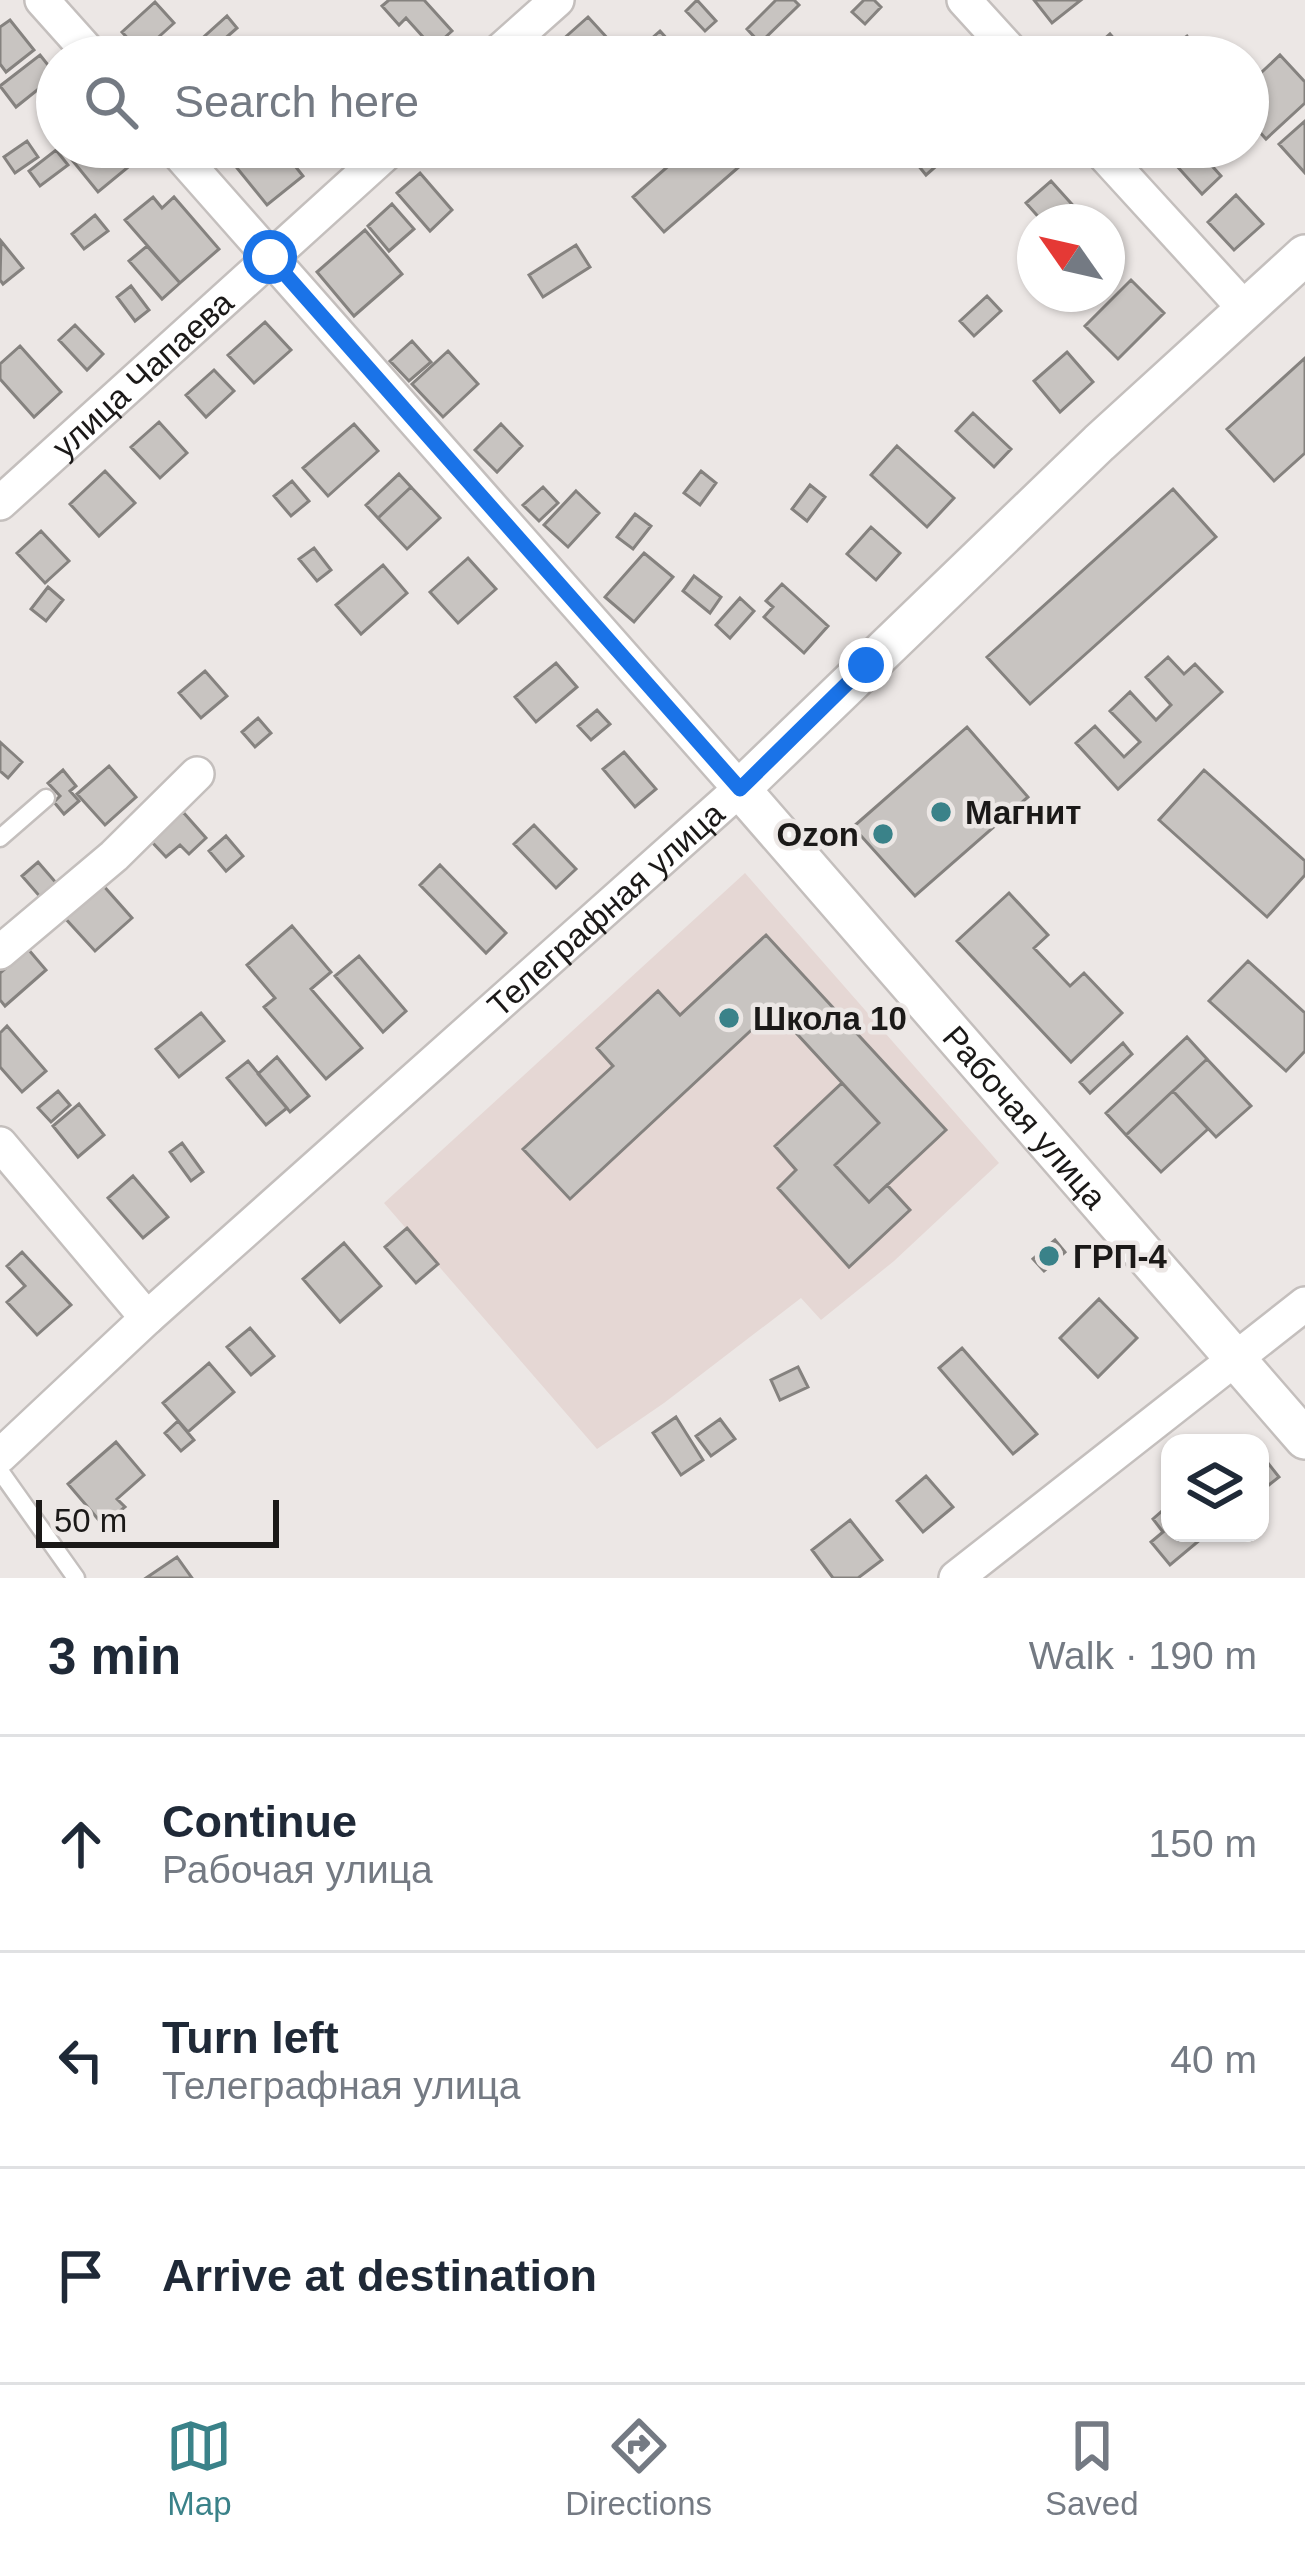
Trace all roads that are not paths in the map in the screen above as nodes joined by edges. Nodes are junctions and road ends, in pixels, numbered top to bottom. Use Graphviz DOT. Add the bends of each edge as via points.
graph roads {
  1 [pos="43,0"];
  2 [pos="556,0"];
  3 [pos="964,0"];
  4 [pos="75,36"];
  5 [pos="516,36"];
  6 [pos="997,36"];
  7 [pos="192,168"];
  8 [pos="370,168"];
  9 [pos="1116,168"];
  10 [pos="1305,255"];
  11 [pos="270,257"];
  12 [pos="1245,309"];
  13 [pos="0,503"];
  14 [pos="197,773"];
  15 [pos="740,789"];
  16 [pos="46,798"];
  17 [pos="0,838"];
  18 [pos="0,952"];
  19 [pos="0,1144"];
  20 [pos="1305,1304"];
  21 [pos="147,1318"];
  22 [pos="1237,1359"];
  23 [pos="1305,1439"];
  24 [pos="0,1456"];
  25 [pos="0,1471"];
  26 [pos="76,1578"];
  27 [pos="956,1578"];
  1 -- 4 [label="street"];
  2 -- 5 [label="street"];
  3 -- 6 [label="street"];
  7 -- 11 [label="street, Рабочая улица"];
  8 -- 11 [label="street, улица Чапаева"];
  9 -- 12 [label="street"];
  10 -- 12 [label="street, Телеграфная улица"];
  11 -- 13 [label="street, улица Чапаева"];
  11 -- 15 [label="street, Рабочая улица"];
  12 -- 15 [label="street, Телеграфная улица"];
  14 -- 18 [label="street"];
  15 -- 21 [label="street, Телеграфная улица"];
  15 -- 22 [label="street, Рабочая улица"];
  16 -- 17 [label="lane"];
  19 -- 21 [label="street"];
  20 -- 22 [label="street"];
  21 -- 24 [label="street, Телеграфная улица"];
  22 -- 23 [label="street, Рабочая улица"];
  22 -- 27 [label="street"];
  25 -- 26 [label="lane"];
}
